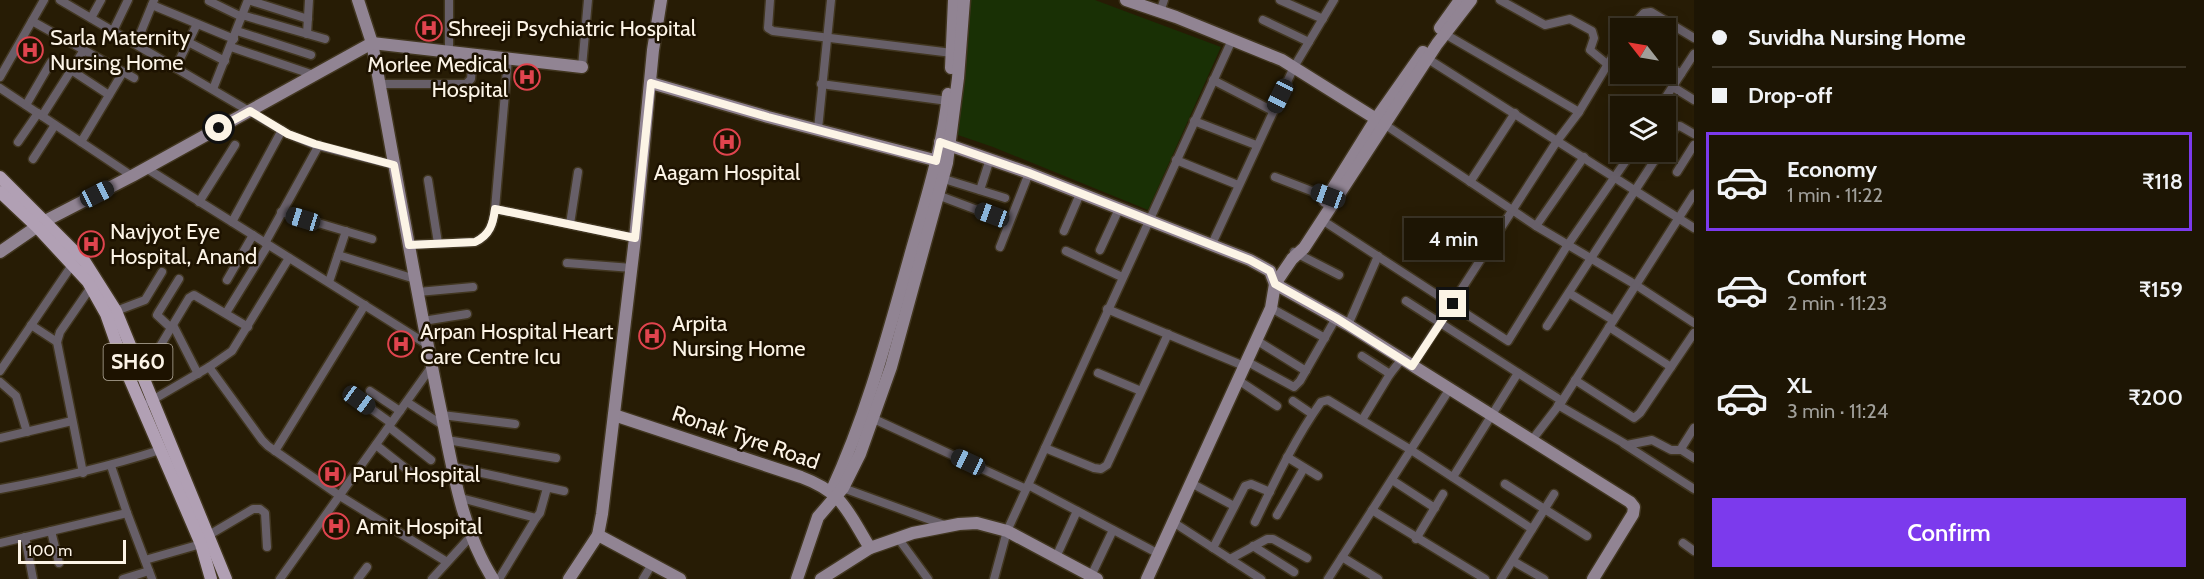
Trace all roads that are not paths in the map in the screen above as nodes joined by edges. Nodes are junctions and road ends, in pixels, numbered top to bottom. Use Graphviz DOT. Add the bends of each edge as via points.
graph roads {
  1 [pos="44,0"];
  2 [pos="60,0"];
  3 [pos="101,0"];
  4 [pos="128,0"];
  5 [pos="248,0"];
  6 [pos="309,0"];
  7 [pos="358,0"];
  8 [pos="449,0"];
  9 [pos="588,0"];
  10 [pos="661,0"];
  11 [pos="770,0"];
  12 [pos="831,0"];
  13 [pos="954,0"];
  14 [pos="964,0"];
  15 [pos="1126,0"];
  16 [pos="1280,0"];
  17 [pos="1334,0"];
  18 [pos="1460,0"];
  19 [pos="1471,0"];
  20 [pos="1500,0"];
  21 [pos="209,1"];
  22 [pos="153,3"];
  23 [pos="1162,6"];
  24 [pos="242,16"];
  25 [pos="91,18"];
  26 [pos="308,18"];
  27 [pos="1639,18"];
  28 [pos="1661,18"];
  29 [pos="1323,19"];
  30 [pos="1263,20"];
  31 [pos="32,21"];
  32 [pos="198,24"];
  33 [pos="1676,27"];
  34 [pos="113,31"];
  35 [pos="307,34"];
  36 [pos="1445,34"];
  37 [pos="827,38"];
  38 [pos="1694,38"];
  39 [pos="234,39"];
  40 [pos="325,39"];
  41 [pos="1232,40"];
  42 [pos="188,42"];
  43 [pos="1309,42"];
  44 [pos="372,43"];
  45 [pos="136,44"];
  46 [pos="84,50"];
  47 [pos="449,52"];
  48 [pos="952,53"];
  49 [pos="473,54"];
  50 [pos="1694,54"];
  51 [pos="311,55"];
  52 [pos="508,58"];
  53 [pos="1428,59"];
  54 [pos="1610,59"];
  55 [pos="225,61"];
  56 [pos="51,62"];
  57 [pos="1607,64"];
  58 [pos="176,67"];
  59 [pos="582,67"];
  60 [pos="1294,67"];
  61 [pos="71,70"];
  62 [pos="1676,71"];
  63 [pos="123,72"];
  64 [pos="1681,74"];
  65 [pos="314,75"];
  66 [pos="0,77"];
  67 [pos="134,78"];
  68 [pos="1213,80"];
  69 [pos="651,83"];
  70 [pos="379,84"];
  71 [pos="821,84"];
  72 [pos="1673,87"];
  73 [pos="0,88"];
  74 [pos="213,89"];
  75 [pos="109,95"];
  76 [pos="1667,96"];
  77 [pos="1694,100"];
  78 [pos="948,102"];
  79 [pos="26,105"];
  80 [pos="250,111"];
  81 [pos="1273,111"];
  82 [pos="1579,112"];
  83 [pos="1515,113"];
  84 [pos="40,114"];
  85 [pos="1194,121"];
  86 [pos="1380,121"];
  87 [pos="55,125"];
  88 [pos="1676,128"];
  89 [pos="818,129"];
  90 [pos="282,130"];
  91 [pos="1694,134"];
  92 [pos="1557,141"];
  93 [pos="18,142"];
  94 [pos="81,142"];
  95 [pos="945,144"];
  96 [pos="234,145"];
  97 [pos="319,145"];
  98 [pos="1256,145"];
  99 [pos="1694,145"];
  100 [pos="1584,157"];
  101 [pos="33,159"];
  102 [pos="990,159"];
  103 [pos="1176,160"];
  104 [pos="1690,161"];
  105 [pos="942,162"];
  106 [pos="1626,162"];
  107 [pos="1653,162"];
  108 [pos="394,165"];
  109 [pos="146,168"];
  110 [pos="578,172"];
  111 [pos="1677,172"];
  112 [pos="1029,173"];
  113 [pos="132,176"];
  114 [pos="0,177"];
  115 [pos="1275,177"];
  116 [pos="944,178"];
  117 [pos="1616,178"];
  118 [pos="428,180"];
  119 [pos="1470,182"];
  120 [pos="1238,185"];
  121 [pos="980,190"];
  122 [pos="1635,190"];
  123 [pos="0,192"];
  124 [pos="1080,194"];
  125 [pos="1694,195"];
  126 [pos="940,196"];
  127 [pos="1328,196"];
  128 [pos="1005,198"];
  129 [pos="199,201"];
  130 [pos="495,209"];
  131 [pos="1119,209"];
  132 [pos="1513,210"];
  133 [pos="281,212"];
  134 [pos="1678,219"];
  135 [pos="1322,220"];
  136 [pos="1148,221"];
  137 [pos="232,222"];
  138 [pos="1009,222"];
  139 [pos="41,224"];
  140 [pos="570,224"];
  141 [pos="1536,226"];
  142 [pos="1694,228"];
  143 [pos="346,231"];
  144 [pos="1064,231"];
  145 [pos="253,235"];
  146 [pos="635,238"];
  147 [pos="372,239"];
  148 [pos="438,243"];
  149 [pos="266,244"];
  150 [pos="409,245"];
  151 [pos="1211,246"];
  152 [pos="1567,246"];
  153 [pos="1000,247"];
  154 [pos="1100,250"];
  155 [pos="1066,251"];
  156 [pos="0,252"];
  157 [pos="1295,254"];
  158 [pos="338,255"];
  159 [pos="1378,255"];
  160 [pos="289,258"];
  161 [pos="1592,258"];
  162 [pos="567,263"];
  163 [pos="72,265"];
  164 [pos="632,268"];
  165 [pos="162,272"];
  166 [pos="1339,275"];
  167 [pos="1122,277"];
  168 [pos="179,279"];
  169 [pos="227,280"];
  170 [pos="328,282"];
  171 [pos="1275,284"];
  172 [pos="416,285"];
  173 [pos="1636,285"];
  174 [pos="90,287"];
  175 [pos="473,287"];
  176 [pos="1569,293"];
  177 [pos="1406,301"];
  178 [pos="1453,304"];
  179 [pos="365,305"];
  180 [pos="1270,308"];
  181 [pos="1107,309"];
  182 [pos="116,311"];
  183 [pos="226,313"];
  184 [pos="467,314"];
  185 [pos="1336,318"];
  186 [pos="423,321"];
  187 [pos="1439,323"];
  188 [pos="1694,323"];
  189 [pos="1611,324"];
  190 [pos="32,325"];
  191 [pos="1348,325"];
  192 [pos="1547,326"];
  193 [pos="172,327"];
  194 [pos="248,327"];
  195 [pos="469,333"];
  196 [pos="1694,333"];
  197 [pos="1168,334"];
  198 [pos="1324,338"];
  199 [pos="427,340"];
  200 [pos="1256,340"];
  201 [pos="57,342"];
  202 [pos="1362,356"];
  203 [pos="137,360"];
  204 [pos="1407,363"];
  205 [pos="1245,364"];
  206 [pos="432,366"];
  207 [pos="209,367"];
  208 [pos="1671,367"];
  209 [pos="0,371"];
  210 [pos="1306,371"];
  211 [pos="1098,373"];
  212 [pos="1518,373"];
  213 [pos="198,374"];
  214 [pos="1390,374"];
  215 [pos="1238,380"];
  216 [pos="1575,380"];
  217 [pos="0,382"];
  218 [pos="1449,390"];
  219 [pos="370,391"];
  220 [pos="1141,391"];
  221 [pos="359,400"];
  222 [pos="1293,401"];
  223 [pos="406,402"];
  224 [pos="147,403"];
  225 [pos="1560,403"];
  226 [pos="1277,406"];
  227 [pos="400,411"];
  228 [pos="1312,414"];
  229 [pos="614,415"];
  230 [pos="1493,415"];
  231 [pos="874,419"];
  232 [pos="1362,420"];
  233 [pos="72,421"];
  234 [pos="443,421"];
  235 [pos="515,424"];
  236 [pos="390,425"];
  237 [pos="1694,428"];
  238 [pos="27,432"];
  239 [pos="0,438"];
  240 [pos="447,440"];
  241 [pos="1532,440"];
  242 [pos="1624,443"];
  243 [pos="376,445"];
  244 [pos="1045,448"];
  245 [pos="160,450"];
  246 [pos="1411,450"];
  247 [pos="1682,450"];
  248 [pos="275,451"];
  249 [pos="1287,457"];
  250 [pos="556,458"];
  251 [pos="1694,458"];
  252 [pos="431,460"];
  253 [pos="111,466"];
  254 [pos="454,467"];
  255 [pos="1304,468"];
  256 [pos="83,472"];
  257 [pos="414,475"];
  258 [pos="1318,476"];
  259 [pos="1453,477"];
  260 [pos="1392,480"];
  261 [pos="1191,483"];
  262 [pos="1505,484"];
  263 [pos="1027,487"];
  264 [pos="547,488"];
  265 [pos="0,489"];
  266 [pos="1694,489"];
  267 [pos="564,491"];
  268 [pos="837,492"];
  269 [pos="1270,492"];
  270 [pos="1443,494"];
  271 [pos="1554,494"];
  272 [pos="340,496"];
  273 [pos="461,498"];
  274 [pos="1234,506"];
  275 [pos="1435,508"];
  276 [pos="1545,509"];
  277 [pos="1372,510"];
  278 [pos="1077,511"];
  279 [pos="127,513"];
  280 [pos="1277,515"];
  281 [pos="536,518"];
  282 [pos="1173,522"];
  283 [pos="1255,522"];
  284 [pos="947,526"];
  285 [pos="1532,529"];
  286 [pos="1113,530"];
  287 [pos="51,531"];
  288 [pos="1007,531"];
  289 [pos="472,535"];
  290 [pos="598,536"];
  291 [pos="1587,536"];
  292 [pos="25,537"];
  293 [pos="898,538"];
  294 [pos="1416,539"];
  295 [pos="205,540"];
  296 [pos="0,543"];
  297 [pos="1683,543"];
  298 [pos="1252,546"];
  299 [pos="267,547"];
  300 [pos="870,548"];
  301 [pos="1213,548"];
  302 [pos="1694,551"];
  303 [pos="1159,554"];
  304 [pos="1056,557"];
  305 [pos="1342,557"];
  306 [pos="1307,558"];
  307 [pos="1230,559"];
  308 [pos="145,560"];
  309 [pos="1513,561"];
  310 [pos="447,562"];
  311 [pos="59,563"];
  312 [pos="652,564"];
  313 [pos="367,567"];
  314 [pos="1294,572"];
  315 [pos="151,575"];
  316 [pos="1094,577"];
  317 [pos="33,579"];
  318 [pos="123,579"];
  319 [pos="211,579"];
  320 [pos="226,579"];
  321 [pos="280,579"];
  322 [pos="358,579"];
  323 [pos="432,579"];
  324 [pos="493,579"];
  325 [pos="499,579"];
  326 [pos="569,579"];
  327 [pos="643,579"];
  328 [pos="680,579"];
  329 [pos="797,579"];
  330 [pos="821,579"];
  331 [pos="928,579"];
  332 [pos="994,579"];
  333 [pos="1147,579"];
  334 [pos="1261,579"];
  335 [pos="1328,579"];
  336 [pos="1378,579"];
  337 [pos="1485,579"];
  338 [pos="1501,579"];
  339 [pos="1544,579"];
  340 [pos="1593,579"];
  1 -- 31 [label="street"];
  2 -- 25 [label="street"];
  3 -- 25 [label="street"];
  4 -- 34 [label="street"];
  5 -- 24 [label="street"];
  5 -- 26 [label="street"];
  6 -- 26 [label="street"];
  7 -- 44 [label="street"];
  8 -- 47 [label="street"];
  9 -- 59 [label="street"];
  10 -- 69 [label="street"];
  11 -- 37 [label="street" via="768,28"];
  12 -- 37 [label="street"];
  13 -- 48 [label="street"];
  14 -- 95 [label="street"];
  15 -- 23 [label="street"];
  16 -- 29 [label="street"];
  17 -- 29 [label="street"];
  18 -- 86 [label="street"];
  19 -- 36 [label="street"];
  20 -- 57 [label="street" via="1545,25 1570,19 1592,31 1590,50"];
  21 -- 24 [label="street"];
  22 -- 32 [label="street"];
  22 -- 45 [label="street"];
  23 -- 41 [label="street"];
  24 -- 35 [label="street"];
  24 -- 39 [label="street"];
  25 -- 34 [label="street"];
  26 -- 35 [label="street"];
  27 -- 28 [label="street" via="1651,12"];
  29 -- 43 [label="street"];
  30 -- 43 [label="street"];
  31 -- 46 [label="street"];
  31 -- 66 [label="street"];
  32 -- 39 [label="street"];
  32 -- 42 [label="street"];
  33 -- 38 [label="street"];
  34 -- 45 [label="street"];
  35 -- 40 [label="street"];
  36 -- 53 [label="street"];
  36 -- 82 [label="street"];
  37 -- 48 [label="street"];
  37 -- 71 [label="street"];
  39 -- 51 [label="street"];
  39 -- 55 [label="street"];
  39 -- 65 [label="street"];
  41 -- 60 [label="street"];
  41 -- 68 [label="street"];
  42 -- 55 [label="street"];
  42 -- 58 [label="street"];
  43 -- 60 [label="street"];
  44 -- 47 [label="street"];
  44 -- 65 [label="street"];
  44 -- 70 [label="street"];
  45 -- 58 [label="street"];
  46 -- 61 [label="street"];
  46 -- 63 [label="street"];
  47 -- 49 [label="street"];
  48 -- 78 [label="street"];
  49 -- 52 [label="street"];
  49 -- 70 [label="street" via="471,79 466,84"];
  50 -- 64 [label="street"];
  52 -- 59 [label="street"];
  52 -- 130 [label="street"];
  53 -- 83 [label="street"];
  53 -- 86 [label="street"];
  54 -- 57 [label="street"];
  55 -- 74 [label="street"];
  56 -- 79 [label="street"];
  57 -- 82 [label="street"];
  58 -- 74 [label="street"];
  60 -- 81 [label="street"];
  60 -- 86 [label="street"];
  61 -- 75 [label="street"];
  61 -- 84 [label="street"];
  62 -- 64 [label="street"];
  63 -- 67 [label="street"];
  63 -- 75 [label="street"];
  64 -- 72 [label="street"];
  65 -- 80 [label="street"];
  68 -- 81 [label="street"];
  68 -- 85 [label="street"];
  69 -- 89 [label="street"];
  69 -- 146 [label="street"];
  70 -- 108 [label="street"];
  71 -- 78 [label="street"];
  71 -- 89 [label="street"];
  72 -- 76 [label="street"];
  72 -- 77 [label="street"];
  73 -- 79 [label="street"];
  74 -- 80 [label="street"];
  75 -- 94 [label="street"];
  78 -- 95 [label="street"];
  79 -- 84 [label="street"];
  80 -- 90 [label="street"];
  80 -- 109 [label="street"];
  81 -- 98 [label="street"];
  82 -- 92 [label="street"];
  83 -- 92 [label="street"];
  83 -- 119 [label="street"];
  84 -- 87 [label="street"];
  84 -- 93 [label="street"];
  85 -- 98 [label="street"];
  85 -- 103 [label="street"];
  86 -- 119 [label="street"];
  86 -- 127 [label="street"];
  86 -- 135 [label="street"];
  87 -- 94 [label="street"];
  87 -- 101 [label="street"];
  88 -- 91 [label="street" via="1680,126"];
  89 -- 105 [label="street"];
  90 -- 97 [label="street"];
  90 -- 137 [label="street"];
  92 -- 100 [label="street"];
  92 -- 132 [label="street"];
  94 -- 113 [label="street"];
  95 -- 102 [label="street"];
  95 -- 105 [label="street"];
  96 -- 129 [label="street"];
  97 -- 108 [label="street"];
  97 -- 133 [label="street"];
  98 -- 120 [label="street"];
  99 -- 104 [label="street"];
  100 -- 117 [label="street"];
  100 -- 141 [label="street"];
  102 -- 112 [label="street"];
  102 -- 121 [label="street"];
  103 -- 120 [label="street"];
  103 -- 136 [label="street"];
  104 -- 111 [label="street"];
  105 -- 116 [label="street"];
  105 -- 268 [label="street"];
  106 -- 117 [label="street"];
  107 -- 122 [label="street"];
  108 -- 150 [label="street"];
  109 -- 113 [label="street"];
  109 -- 129 [label="street"];
  110 -- 140 [label="street"];
  112 -- 124 [label="street"];
  112 -- 138 [label="street"];
  113 -- 139 [label="street"];
  114 -- 139 [label="main road, SH60"];
  115 -- 127 [label="street"];
  116 -- 121 [label="street"];
  116 -- 126 [label="street"];
  117 -- 122 [label="street"];
  117 -- 152 [label="street"];
  118 -- 148 [label="street"];
  119 -- 132 [label="street"];
  120 -- 151 [label="street"];
  121 -- 128 [label="street"];
  122 -- 134 [label="street"];
  122 -- 161 [label="street"];
  123 -- 139 [label="main road, SH60"];
  124 -- 131 [label="street"];
  124 -- 144 [label="street"];
  125 -- 134 [label="street"];
  126 -- 138 [label="street"];
  126 -- 231 [label="street"];
  127 -- 157 [label="street" via="1300,238"];
  129 -- 137 [label="street"];
  130 -- 140 [label="street"];
  130 -- 148 [label="street" via="484,237 475,242"];
  131 -- 136 [label="street"];
  131 -- 154 [label="street"];
  132 -- 141 [label="street"];
  132 -- 178 [label="street"];
  133 -- 143 [label="street"];
  133 -- 149 [label="street"];
  134 -- 142 [label="street"];
  134 -- 173 [label="street"];
  135 -- 157 [label="street" via="1304,248"];
  135 -- 159 [label="street"];
  136 -- 151 [label="street"];
  136 -- 167 [label="street"];
  137 -- 145 [label="street"];
  138 -- 153 [label="street"];
  139 -- 156 [label="street"];
  139 -- 163 [label="main road, SH60"];
  139 -- 182 [label="main road, SH60" via="85,262"];
  140 -- 146 [label="street"];
  141 -- 152 [label="street"];
  143 -- 147 [label="street"];
  143 -- 158 [label="street"];
  145 -- 149 [label="street"];
  145 -- 169 [label="street"];
  146 -- 164 [label="street"];
  148 -- 150 [label="street"];
  149 -- 160 [label="street"];
  149 -- 183 [label="street"];
  150 -- 172 [label="street"];
  151 -- 171 [label="street" via="1270,271"];
  152 -- 161 [label="street"];
  152 -- 178 [label="street" via="1508,341"];
  155 -- 167 [label="street"];
  157 -- 166 [label="street"];
  157 -- 171 [label="street"];
  158 -- 170 [label="street"];
  158 -- 172 [label="street"];
  159 -- 178 [label="street"];
  159 -- 191 [label="street"];
  160 -- 170 [label="street"];
  160 -- 194 [label="street"];
  161 -- 173 [label="street"];
  161 -- 176 [label="street"];
  162 -- 164 [label="street"];
  163 -- 174 [label="main road, SH60"];
  163 -- 190 [label="street"];
  164 -- 229 [label="street"];
  165 -- 182 [label="street" via="145,300"];
  167 -- 181 [label="street"];
  168 -- 193 [label="street" via="157,315"];
  170 -- 179 [label="street"];
  171 -- 180 [label="street"];
  171 -- 185 [label="street"];
  172 -- 175 [label="street"];
  172 -- 186 [label="street"];
  173 -- 188 [label="street"];
  173 -- 189 [label="street"];
  174 -- 201 [label="street"];
  174 -- 224 [label="main road, SH60"];
  176 -- 189 [label="street"];
  176 -- 192 [label="street"];
  177 -- 187 [label="street"];
  178 -- 187 [label="street"];
  179 -- 199 [label="street"];
  179 -- 248 [label="street"];
  180 -- 198 [label="street"];
  180 -- 200 [label="street"];
  181 -- 197 [label="street"];
  181 -- 244 [label="street"];
  182 -- 203 [label="main road, SH60"];
  183 -- 193 [label="street" via="194,295"];
  183 -- 194 [label="street"];
  184 -- 186 [label="street"];
  185 -- 191 [label="street"];
  185 -- 198 [label="street"];
  186 -- 199 [label="street"];
  187 -- 204 [label="street"];
  187 -- 212 [label="street"];
  189 -- 208 [label="street"];
  189 -- 216 [label="street"];
  190 -- 201 [label="street"];
  190 -- 209 [label="street"];
  191 -- 204 [label="street"];
  193 -- 203 [label="street" via="156,352"];
  193 -- 213 [label="street"];
  194 -- 207 [label="street" via="232,351"];
  195 -- 199 [label="street"];
  196 -- 208 [label="street"];
  197 -- 205 [label="street"];
  197 -- 220 [label="street"];
  198 -- 210 [label="street"];
  199 -- 206 [label="street"];
  200 -- 205 [label="street"];
  200 -- 210 [label="street"];
  201 -- 233 [label="street"];
  202 -- 214 [label="street"];
  203 -- 224 [label="main road, SH60"];
  204 -- 214 [label="street"];
  204 -- 218 [label="street"];
  205 -- 210 [label="street" via="1294,387"];
  205 -- 215 [label="street"];
  206 -- 223 [label="street"];
  206 -- 234 [label="street"];
  207 -- 213 [label="street"];
  207 -- 248 [label="street" via="261,440"];
  208 -- 216 [label="street" via="1634,418"];
  211 -- 220 [label="street"];
  212 -- 225 [label="street"];
  212 -- 230 [label="street"];
  213 -- 224 [label="street"];
  214 -- 232 [label="street"];
  215 -- 226 [label="street"];
  215 -- 261 [label="street"];
  216 -- 225 [label="street"];
  217 -- 238 [label="street" via="16,396"];
  218 -- 230 [label="street"];
  218 -- 246 [label="street"];
  219 -- 227 [label="street"];
  220 -- 244 [label="street" via="1107,465 1101,469"];
  221 -- 236 [label="street"];
  222 -- 228 [label="street"];
  223 -- 227 [label="street"];
  223 -- 234 [label="street"];
  224 -- 245 [label="main road, SH60"];
  224 -- 295 [label="main road, SH60"];
  225 -- 241 [label="street"];
  225 -- 242 [label="street"];
  227 -- 236 [label="street"];
  228 -- 232 [label="street" via="1321,402 1328,400"];
  228 -- 249 [label="street"];
  229 -- 268 [label="street, Ronak Tyre Road"];
  229 -- 290 [label="street"];
  230 -- 241 [label="street"];
  230 -- 259 [label="street"];
  231 -- 263 [label="street"];
  231 -- 268 [label="street" via="860,454"];
  232 -- 246 [label="street"];
  233 -- 238 [label="street"];
  233 -- 256 [label="street"];
  234 -- 235 [label="street"];
  234 -- 240 [label="street"];
  236 -- 243 [label="street"];
  236 -- 252 [label="street"];
  237 -- 247 [label="street"];
  238 -- 239 [label="street"];
  240 -- 250 [label="street"];
  240 -- 254 [label="street"];
  241 -- 340 [label="street" via="1634,507 1634,514"];
  242 -- 247 [label="street" via="1652,440 1674,451"];
  242 -- 266 [label="street"];
  243 -- 257 [label="street"];
  243 -- 272 [label="street"];
  244 -- 263 [label="street"];
  245 -- 253 [label="street"];
  245 -- 295 [label="main road, SH60"];
  246 -- 259 [label="street"];
  246 -- 260 [label="street"];
  247 -- 251 [label="street"];
  248 -- 272 [label="street"];
  249 -- 255 [label="street"];
  249 -- 269 [label="street"];
  253 -- 256 [label="street"];
  253 -- 279 [label="street"];
  254 -- 264 [label="street"];
  254 -- 273 [label="street"];
  255 -- 258 [label="street"];
  255 -- 280 [label="street"];
  256 -- 265 [label="street"];
  259 -- 285 [label="street"];
  260 -- 275 [label="street"];
  260 -- 277 [label="street"];
  261 -- 274 [label="street"];
  261 -- 282 [label="street"];
  262 -- 276 [label="street"];
  263 -- 278 [label="street"];
  263 -- 288 [label="street"];
  264 -- 267 [label="street"];
  264 -- 281 [label="street"];
  268 -- 284 [label="street"];
  268 -- 300 [label="street, Ronak Tyre Road"];
  268 -- 329 [label="street" via="818,517"];
  269 -- 274 [label="street" via="1248,484"];
  269 -- 283 [label="street"];
  270 -- 275 [label="street"];
  271 -- 276 [label="street"];
  272 -- 310 [label="street"];
  272 -- 321 [label="street"];
  273 -- 281 [label="street"];
  273 -- 289 [label="street"];
  274 -- 301 [label="street"];
  275 -- 294 [label="street"];
  276 -- 285 [label="street"];
  276 -- 291 [label="street"];
  277 -- 294 [label="street"];
  277 -- 305 [label="street"];
  278 -- 286 [label="street"];
  278 -- 304 [label="street"];
  279 -- 287 [label="street"];
  279 -- 308 [label="street"];
  281 -- 325 [label="street"];
  282 -- 301 [label="street"];
  282 -- 303 [label="street"];
  284 -- 288 [label="street" via="977,523"];
  284 -- 293 [label="street"];
  285 -- 309 [label="street"];
  286 -- 303 [label="street"];
  286 -- 316 [label="street"];
  287 -- 292 [label="street"];
  287 -- 311 [label="street"];
  288 -- 304 [label="street"];
  288 -- 332 [label="street"];
  289 -- 310 [label="street"];
  289 -- 324 [label="street"];
  290 -- 312 [label="street"];
  290 -- 326 [label="street"];
  292 -- 296 [label="street"];
  292 -- 317 [label="street"];
  293 -- 300 [label="street"];
  293 -- 331 [label="street"];
  294 -- 337 [label="street"];
  295 -- 299 [label="street" via="260,508 265,513"];
  295 -- 308 [label="street"];
  295 -- 319 [label="main road, SH60"];
  295 -- 320 [label="main road, SH60"];
  297 -- 302 [label="street"];
  298 -- 306 [label="street" via="1273,538"];
  298 -- 307 [label="street"];
  298 -- 314 [label="street"];
  300 -- 330 [label="street"];
  301 -- 307 [label="street"];
  303 -- 333 [label="street"];
  304 -- 316 [label="street"];
  305 -- 335 [label="street"];
  305 -- 336 [label="street"];
  307 -- 334 [label="street"];
  308 -- 315 [label="street"];
  309 -- 338 [label="street"];
  309 -- 339 [label="street"];
  310 -- 323 [label="street"];
  312 -- 327 [label="street"];
  312 -- 328 [label="street"];
  313 -- 322 [label="street"];
  315 -- 318 [label="street"];
}
